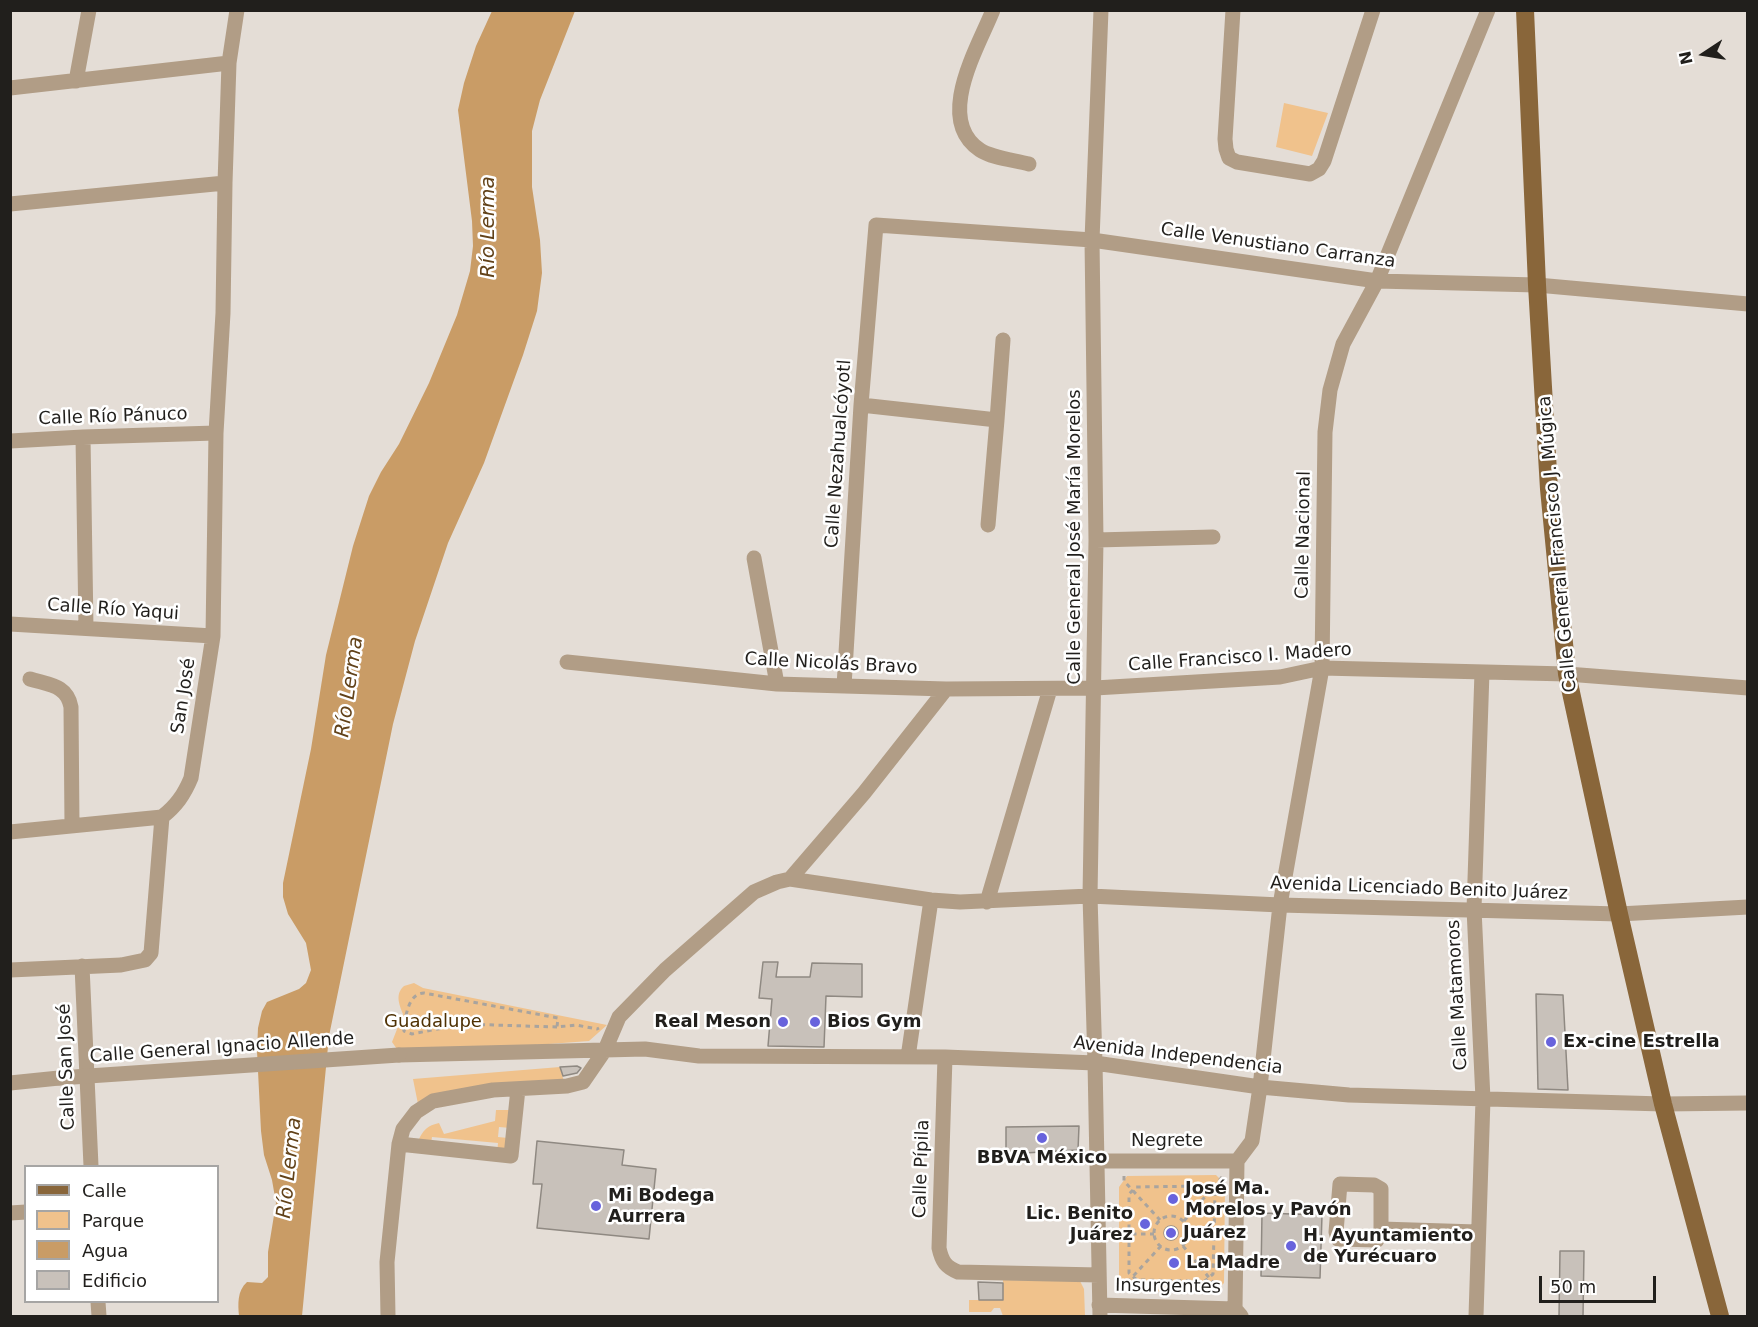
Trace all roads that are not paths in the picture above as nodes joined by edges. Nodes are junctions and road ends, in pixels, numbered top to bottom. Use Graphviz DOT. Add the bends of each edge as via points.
graph roads {
  1 [pos="89,10"];
  2 [pos="237,10"];
  3 [pos="993,10"];
  4 [pos="1101,10"];
  5 [pos="1233,10"];
  6 [pos="1373,10"];
  7 [pos="1488,10"];
  8 [pos="1525,10"];
  9 [pos="229,63"];
  10 [pos="76,81"];
  11 [pos="10,88"];
  12 [pos="1029,164"];
  13 [pos="225,183"];
  14 [pos="10,204"];
  15 [pos="876,225"];
  16 [pos="1092,240"];
  17 [pos="1377,281"];
  18 [pos="1537,285"];
  19 [pos="1748,304"];
  20 [pos="1003,340"];
  21 [pos="861,405"];
  22 [pos="997,420"];
  23 [pos="216,433"];
  24 [pos="83,437"];
  25 [pos="10,441"];
  26 [pos="988,525"];
  27 [pos="1213,537"];
  28 [pos="1096,540"];
  29 [pos="754,558"];
  30 [pos="10,624"];
  31 [pos="86,628"];
  32 [pos="213,636"];
  33 [pos="567,662"];
  34 [pos="1322,668"];
  35 [pos="1482,672"];
  36 [pos="1567,674"];
  37 [pos="30,679"];
  38 [pos="777,684"];
  39 [pos="844,686"];
  40 [pos="1095,688"];
  41 [pos="1748,688"];
  42 [pos="946,689"];
  43 [pos="1050,689"];
  44 [pos="162,817"];
  45 [pos="72,826"];
  46 [pos="10,832"];
  47 [pos="790,879"];
  48 [pos="1090,896"];
  49 [pos="931,900"];
  50 [pos="987,902"];
  51 [pos="1280,905"];
  52 [pos="1748,907"];
  53 [pos="1473,909"];
  54 [pos="1619,914"];
  55 [pos="82,966"];
  56 [pos="10,970"];
  57 [pos="605,1050"];
  58 [pos="908,1057"];
  59 [pos="945,1057"];
  60 [pos="1095,1063"];
  61 [pos="10,1083"];
  62 [pos="1260,1087"];
  63 [pos="518,1089"];
  64 [pos="1482,1099"];
  65 [pos="1748,1103"];
  66 [pos="1663,1104"];
  67 [pos="399,1144"];
  68 [pos="1097,1161"];
  69 [pos="1237,1161"];
  70 [pos="91,1165"];
  71 [pos="1381,1229"];
  72 [pos="1477,1233"];
  73 [pos="1099,1275"];
  74 [pos="1100,1311"];
  75 [pos="1238,1313"];
  76 [pos="388,1317"];
  77 [pos="1476,1317"];
  78 [pos="1720,1317"];
  1 -- 10 [label="street"];
  2 -- 9 [label="street, San José"];
  3 -- 12 [label="street" via="960,90 959,118 967,140 982,152"];
  4 -- 16 [label="street, Calle General José María Morelos"];
  5 -- 6 [label="street" via="1225,140 1229,158 1310,174 1320,169 1324,161"];
  7 -- 17 [label="street, Calle Nacional"];
  8 -- 18 [label="main road, Calle General Francisco J. Múgica"];
  9 -- 10 [label="street"];
  9 -- 13 [label="street, San José"];
  10 -- 11 [label="street"];
  13 -- 14 [label="street"];
  13 -- 23 [label="street, San José" via="224,313"];
  15 -- 16 [label="street, Calle Venustiano Carranza"];
  15 -- 21 [label="street, Calle Nezahualcóyotl"];
  16 -- 17 [label="street, Calle Venustiano Carranza"];
  16 -- 28 [label="street, Calle General José María Morelos"];
  17 -- 18 [label="street, Calle Venustiano Carranza"];
  17 -- 34 [label="street, Calle Nacional" via="1343,345 1330,390 1325,432"];
  18 -- 19 [label="street, Calle Venustiano Carranza"];
  18 -- 36 [label="main road, Calle General Francisco J. Múgica" via="1549,489"];
  20 -- 22 [label="street"];
  21 -- 22 [label="street"];
  21 -- 39 [label="street, Calle Nezahualcóyotl"];
  22 -- 26 [label="street"];
  23 -- 24 [label="street, Calle Río Pánuco"];
  23 -- 32 [label="street, San José"];
  24 -- 25 [label="street, Calle Río Pánuco"];
  24 -- 31 [label="street"];
  27 -- 28 [label="street"];
  28 -- 40 [label="street, Calle General José María Morelos"];
  29 -- 38 [label="street"];
  30 -- 31 [label="street, Calle Río Yaqui"];
  31 -- 32 [label="street, Calle Río Yaqui"];
  32 -- 44 [label="street, San José" via="191,778 175,807"];
  33 -- 38 [label="street, Calle Nicolás Bravo"];
  34 -- 35 [label="street, Calle Francisco I. Madero"];
  34 -- 40 [label="street, Calle Francisco I. Madero" via="1280,677"];
  34 -- 51 [label="street, Calle Nacional"];
  35 -- 36 [label="street, Calle Francisco I. Madero"];
  35 -- 53 [label="street, Calle Matamoros"];
  36 -- 41 [label="street, Calle Francisco I. Madero"];
  36 -- 54 [label="main road, Calle General Francisco J. Múgica"];
  37 -- 45 [label="street" via="63,689 69,697"];
  38 -- 39 [label="street, Calle Nicolás Bravo"];
  39 -- 42 [label="street, Calle Nicolás Bravo"];
  40 -- 43 [label="street, Calle Nicolás Bravo"];
  40 -- 48 [label="street, Calle General José María Morelos"];
  42 -- 43 [label="street, Calle Nicolás Bravo"];
  42 -- 47 [label="street"];
  43 -- 50 [label="street"];
  44 -- 45 [label="street"];
  44 -- 55 [label="street" via="151,953 134,963"];
  45 -- 46 [label="street"];
  47 -- 49 [label="street, Avenida Licenciado Benito Juárez"];
  47 -- 57 [label="street" via="754,892 665,970 620,1017"];
  48 -- 50 [label="street, Avenida Licenciado Benito Juárez"];
  48 -- 51 [label="street, Avenida Licenciado Benito Juárez"];
  48 -- 60 [label="street, Calle General José María Morelos"];
  49 -- 50 [label="street, Avenida Licenciado Benito Juárez"];
  49 -- 58 [label="street"];
  51 -- 53 [label="street, Avenida Licenciado Benito Juárez"];
  51 -- 62 [label="street, Calle Nacional"];
  52 -- 54 [label="street, Avenida Licenciado Benito Juárez"];
  53 -- 54 [label="street, Avenida Licenciado Benito Juárez"];
  53 -- 64 [label="street, Calle Matamoros"];
  54 -- 66 [label="main road, Calle General Francisco J. Múgica"];
  55 -- 56 [label="street"];
  55 -- 70 [label="street, Calle San José"];
  57 -- 58 [label="street, Avenida Independencia" via="645,1049 759,1058"];
  57 -- 61 [label="street, Calle General Ignacio Allende, bridge" via="399,1055"];
  57 -- 63 [label="street" via="583,1082"];
  58 -- 59 [label="street, Avenida Independencia"];
  59 -- 60 [label="street, Avenida Independencia"];
  59 -- 73 [label="street, Calle Pípila" via="939,1248 942,1261 958,1272"];
  60 -- 62 [label="street, Avenida Independencia"];
  60 -- 68 [label="street, Calle General José María Morelos"];
  62 -- 64 [label="street, Avenida Independencia" via="1349,1095"];
  62 -- 69 [label="street, Calle Nacional" via="1252,1142"];
  63 -- 67 [label="street" via="433,1101 416,1112 403,1130"];
  63 -- 67 [label="street" via="511,1156"];
  64 -- 66 [label="street, Avenida Independencia"];
  64 -- 72 [label="street, Calle Matamoros"];
  65 -- 66 [label="street, Avenida Independencia"];
  66 -- 78 [label="main road, Calle General Francisco J. Múgica"];
  67 -- 76 [label="street" via="387,1262"];
  68 -- 69 [label="street, Negrete"];
  68 -- 73 [label="street, Calle General José María Morelos"];
  69 -- 75 [label="street"];
  71 -- 71 [label="street" via="1381,1190 1374,1185 1340,1184 1338,1239 1374,1241"];
  71 -- 72 [label="street"];
  72 -- 77 [label="street, Calle Matamoros"];
  73 -- 74 [label="street, Calle General José María Morelos"];
  74 -- 75 [label="street, Insurgentes"];
}
